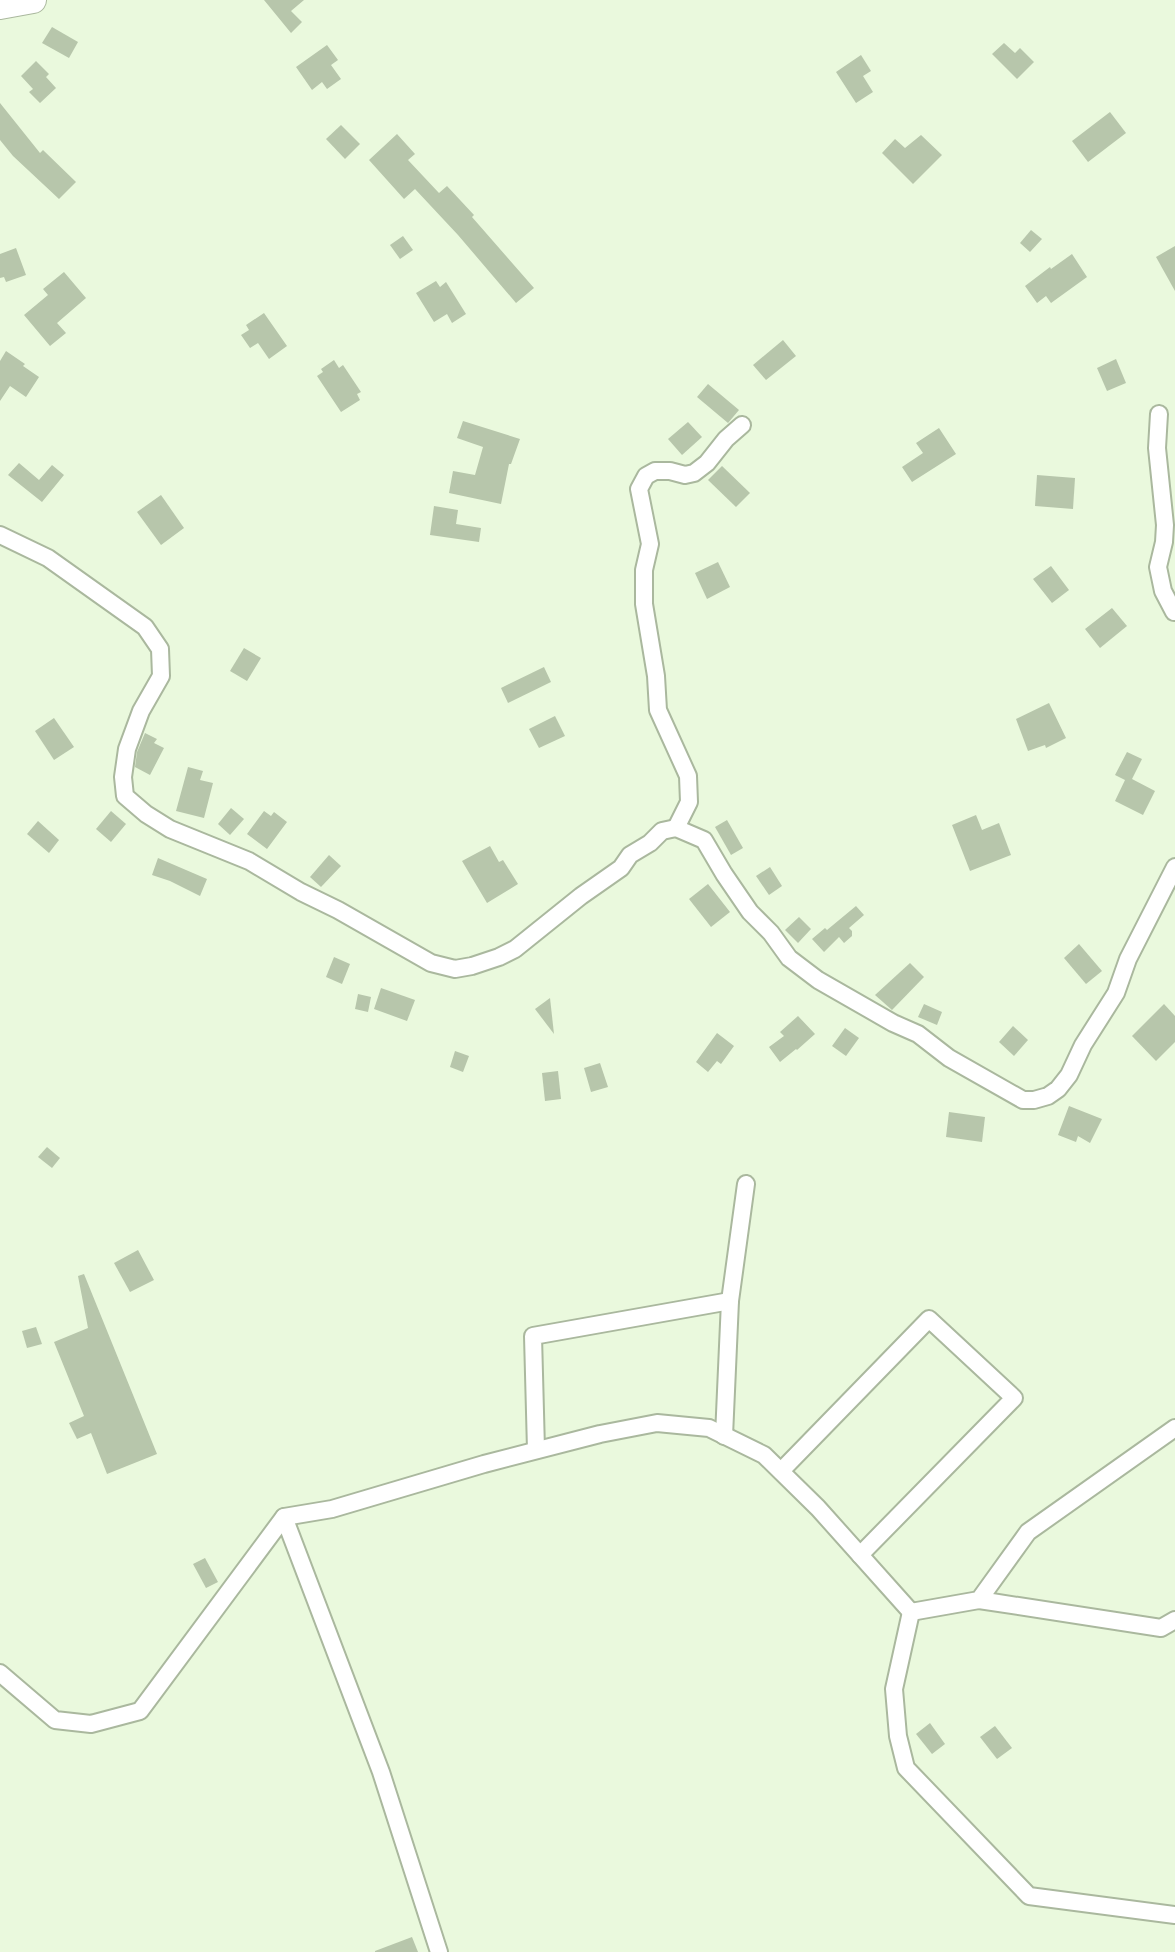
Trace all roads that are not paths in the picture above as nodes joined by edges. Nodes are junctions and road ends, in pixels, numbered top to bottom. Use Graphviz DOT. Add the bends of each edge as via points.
graph roads {
  1 [pos="33,0"];
  2 [pos="0,6"];
  3 [pos="1159,414"];
  4 [pos="742,425"];
  5 [pos="0,535"];
  6 [pos="1175,612"];
  7 [pos="676,828"];
  8 [pos="1175,867"];
  9 [pos="746,1184"];
  10 [pos="730,1301"];
  11 [pos="1175,1428"];
  12 [pos="724,1436"];
  13 [pos="536,1450"];
  14 [pos="781,1471"];
  15 [pos="284,1516"];
  16 [pos="860,1555"];
  17 [pos="979,1600"];
  18 [pos="911,1612"];
  19 [pos="1175,1620"];
  20 [pos="0,1673"];
  21 [pos="1175,1915"];
  22 [pos="439,1952"];
  1 -- 2 [label="main road"];
  3 -- 6 [label="street" via="1157,448 1165,525 1158,567 1163,591"];
  4 -- 7 [label="street" via="694,473 656,471 645,476 639,489 650,544 644,570 644,604 658,710 688,776 689,802"];
  5 -- 7 [label="street" via="48,558 145,627 160,649 161,676 141,711 127,749 125,796 170,829 249,861 431,963 455,969 515,949 621,868 630,855 662,831"];
  7 -- 8 [label="street" via="704,840 750,912 789,958 818,980 918,1034 949,1058 1023,1100 1047,1096 1069,1075 1116,993 1128,959"];
  9 -- 10 [label="street"];
  10 -- 12 [label="street"];
  10 -- 13 [label="street" via="533,1336"];
  11 -- 17 [label="street" via="1028,1532"];
  12 -- 13 [label="street" via="709,1428 657,1423"];
  12 -- 14 [label="street" via="764,1455"];
  13 -- 15 [label="street" via="333,1509"];
  14 -- 16 [label="street"];
  14 -- 16 [label="street" via="929,1319 1014,1398"];
  15 -- 20 [label="street" via="141,1711 91,1724 55,1720"];
  15 -- 22 [label="street" via="381,1772"];
  16 -- 18 [label="street"];
  17 -- 18 [label="street"];
  17 -- 19 [label="street" via="1161,1628"];
  18 -- 21 [label="street" via="894,1689 898,1736 906,1768 1029,1896"];
}
